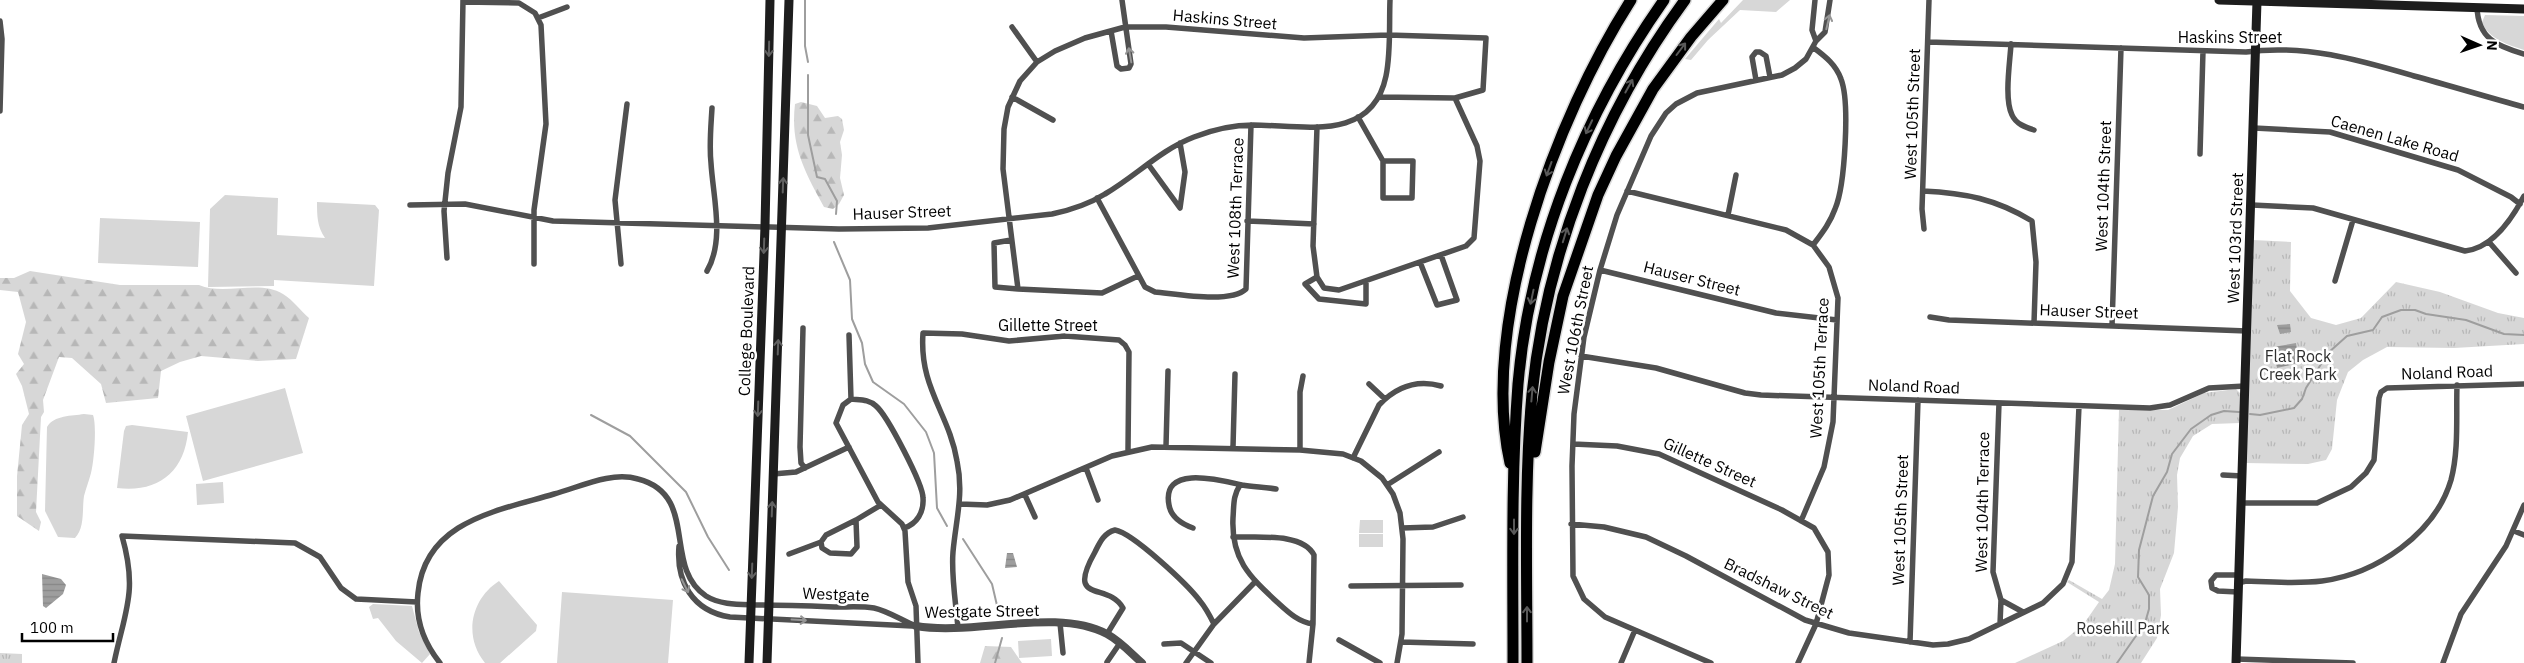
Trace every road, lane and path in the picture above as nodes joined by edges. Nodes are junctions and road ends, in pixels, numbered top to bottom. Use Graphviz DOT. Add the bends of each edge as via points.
graph roads {
  1 [pos="770,0"];
  2 [pos="789,0"];
  3 [pos="1122,0"];
  4 [pos="1390,0"];
  5 [pos="1631,0"];
  6 [pos="1815,0"];
  7 [pos="1830,0"];
  8 [pos="1929,0"];
  9 [pos="2219,0"];
  10 [pos="463,1"];
  11 [pos="2257,1"];
  12 [pos="1682,3"];
  13 [pos="1720,3"];
  14 [pos="1661,5"];
  15 [pos="567,7"];
  16 [pos="2477,7"];
  17 [pos="2524,9"];
  18 [pos="538,18"];
  19 [pos="0,20"];
  20 [pos="1012,27"];
  21 [pos="1125,27"];
  22 [pos="1111,31"];
  23 [pos="1388,35"];
  24 [pos="1816,41"];
  25 [pos="1928,42"];
  26 [pos="2011,44"];
  27 [pos="1814,48"];
  28 [pos="2120,48"];
  29 [pos="2204,51"];
  30 [pos="2256,51"];
  31 [pos="2524,54"];
  32 [pos="1037,62"];
  33 [pos="1,72"];
  34 [pos="1770,77"];
  35 [pos="1756,80"];
  36 [pos="1379,96"];
  37 [pos="1012,97"];
  38 [pos="1455,98"];
  39 [pos="627,104"];
  40 [pos="712,108"];
  41 [pos="2524,108"];
  42 [pos="0,111"];
  43 [pos="1358,118"];
  44 [pos="1053,120"];
  45 [pos="1251,125"];
  46 [pos="1317,127"];
  47 [pos="2254,128"];
  48 [pos="2034,130"];
  49 [pos="1180,143"];
  50 [pos="2200,154"];
  51 [pos="1383,161"];
  52 [pos="1148,164"];
  53 [pos="1736,175"];
  54 [pos="1627,191"];
  55 [pos="1923,191"];
  56 [pos="2524,196"];
  57 [pos="1097,198"];
  58 [pos="444,204"];
  59 [pos="2520,204"];
  60 [pos="410,205"];
  61 [pos="2252,205"];
  62 [pos="1728,215"];
  63 [pos="534,218"];
  64 [pos="1008,218"];
  65 [pos="2353,220"];
  66 [pos="1248,221"];
  67 [pos="616,222"];
  68 [pos="716,224"];
  69 [pos="1314,224"];
  70 [pos="765,226"];
  71 [pos="781,226"];
  72 [pos="1924,229"];
  73 [pos="1011,240"];
  74 [pos="2489,242"];
  75 [pos="1813,245"];
  76 [pos="1441,255"];
  77 [pos="447,258"];
  78 [pos="1420,262"];
  79 [pos="534,264"];
  80 [pos="621,264"];
  81 [pos="1600,270"];
  82 [pos="707,271"];
  83 [pos="2516,273"];
  84 [pos="1138,276"];
  85 [pos="1317,277"];
  86 [pos="1366,281"];
  87 [pos="2335,281"];
  88 [pos="1018,289"];
  89 [pos="1930,317"];
  90 [pos="1837,320"];
  91 [pos="2034,323"];
  92 [pos="2112,326"];
  93 [pos="803,328"];
  94 [pos="2247,331"];
  95 [pos="849,335"];
  96 [pos="1581,356"];
  97 [pos="1168,371"];
  98 [pos="1234,374"];
  99 [pos="1303,376"];
  100 [pos="1370,384"];
  101 [pos="2524,384"];
  102 [pos="2457,385"];
  103 [pos="1441,386"];
  104 [pos="2245,386"];
  105 [pos="1835,397"];
  106 [pos="1385,398"];
  107 [pos="851,400"];
  108 [pos="1918,400"];
  109 [pos="1999,403"];
  110 [pos="2079,406"];
  111 [pos="1572,444"];
  112 [pos="1166,446"];
  113 [pos="848,447"];
  114 [pos="1233,448"];
  115 [pos="1128,450"];
  116 [pos="1300,450"];
  117 [pos="1439,452"];
  118 [pos="1353,458"];
  119 [pos="805,468"];
  120 [pos="1086,468"];
  121 [pos="774,474"];
  122 [pos="2223,475"];
  123 [pos="2242,476"];
  124 [pos="1514,478"];
  125 [pos="1528,478"];
  126 [pos="1240,485"];
  127 [pos="1387,485"];
  128 [pos="1276,489"];
  129 [pos="1025,495"];
  130 [pos="1098,500"];
  131 [pos="2241,503"];
  132 [pos="960,504"];
  133 [pos="881,505"];
  134 [pos="2524,505"];
  135 [pos="1035,517"];
  136 [pos="1463,517"];
  137 [pos="856,520"];
  138 [pos="1801,521"];
  139 [pos="1571,524"];
  140 [pos="904,528"];
  141 [pos="1193,528"];
  142 [pos="1402,528"];
  143 [pos="2514,531"];
  144 [pos="2524,535"];
  145 [pos="1234,537"];
  146 [pos="680,539"];
  147 [pos="821,542"];
  148 [pos="789,554"];
  149 [pos="1255,582"];
  150 [pos="2238,583"];
  151 [pos="1461,585"];
  152 [pos="1351,586"];
  153 [pos="1402,586"];
  154 [pos="2001,600"];
  155 [pos="417,602"];
  156 [pos="751,604"];
  157 [pos="769,605"];
  158 [pos="2023,612"];
  159 [pos="750,618"];
  160 [pos="769,619"];
  161 [pos="1060,623"];
  162 [pos="1214,624"];
  163 [pos="1313,624"];
  164 [pos="1816,624"];
  165 [pos="2000,624"];
  166 [pos="916,626"];
  167 [pos="958,628"];
  168 [pos="1635,630"];
  169 [pos="1107,634"];
  170 [pos="1339,640"];
  171 [pos="1401,642"];
  172 [pos="1910,642"];
  173 [pos="1120,643"];
  174 [pos="1164,644"];
  175 [pos="1473,644"];
  176 [pos="1194,650"];
  177 [pos="1063,653"];
  178 [pos="2236,661"];
  179 [pos="1107,662"];
  180 [pos="114,663"];
  181 [pos="440,663"];
  182 [pos="749,663"];
  183 [pos="767,663"];
  184 [pos="918,663"];
  185 [pos="1142,663"];
  186 [pos="1186,663"];
  187 [pos="1211,663"];
  188 [pos="1309,663"];
  189 [pos="1380,663"];
  190 [pos="1397,663"];
  191 [pos="1513,663"];
  192 [pos="1527,663"];
  193 [pos="1621,663"];
  194 [pos="1711,663"];
  195 [pos="1798,663"];
  196 [pos="2353,663"];
  197 [pos="2443,663"];
  1 -- 70 [label="main road, College Boulevard, one-way"];
  71 -- 2 [label="main road, College Boulevard, one-way"];
  3 -- 21 [label="street"];
  4 -- 23 [label="street"];
  5 -- 124 [label="highway, one-way" via="1591,70 1565,128 1524,249 1503,381 1506,445"];
  6 -- 24 [label="street, West 106th Street" via="1812,30"];
  24 -- 7 [label="street, West 106th Street, one-way" via="1826,32"];
  8 -- 25 [label="street, West 105th Street"];
  9 -- 11 [label="main road"];
  10 -- 18 [label="street" via="519,3"];
  10 -- 58 [label="street" via="461,107"];
  11 -- 16 [label="main road"];
  11 -- 30 [label="main road, West 103rd Street"];
  125 -- 12 [label="highway, one-way" via="1536,361 1550,291 1570,222 1615,112"];
  125 -- 13 [label="highway, one-way" via="1563,296 1598,195 1653,89"];
  14 -- 124 [label="highway, one-way" via="1599,107 1557,206 1524,337 1518,383"];
  15 -- 18 [label="street"];
  16 -- 17 [label="main road"];
  16 -- 31 [label="street" via="2477,20 2484,33 2494,42"];
  18 -- 63 [label="street" via="546,124"];
  19 -- 33 [label="street"];
  20 -- 32 [label="street"];
  21 -- 22 [label="street, Haskins Street"];
  22 -- 21 [label="street, one-way" via="1117,66 1125,70 1131,64"];
  21 -- 23 [label="street, Haskins Street" via="1304,38"];
  22 -- 32 [label="street, Haskins Street" via="1070,44"];
  23 -- 36 [label="street" via="1387,75"];
  23 -- 38 [label="street, Haskins Street" via="1486,38 1483,90"];
  24 -- 27 [label="street, West 106th Street"];
  25 -- 26 [label="street, Haskins Street"];
  25 -- 55 [label="street, West 105th Street"];
  26 -- 28 [label="street, Haskins Street"];
  26 -- 48 [label="street" via="2009,104 2012,115 2022,125"];
  27 -- 34 [label="street, West 106th Street" via="1790,72"];
  27 -- 75 [label="street" via="1838,71 1845,100 1839,197 1830,221"];
  28 -- 29 [label="street, Haskins Street"];
  28 -- 92 [label="street, West 104th Street"];
  29 -- 30 [label="street, Haskins Street"];
  29 -- 50 [label="street"];
  30 -- 41 [label="street, Haskins Street" via="2337,54"];
  30 -- 47 [label="main road, West 103rd Street"];
  32 -- 37 [label="street, Haskins Street" via="1020,81"];
  33 -- 42 [label="street"];
  34 -- 35 [label="street, West 106th Street"];
  34 -- 35 [label="street" via="1766,56 1756,52 1752,57"];
  35 -- 54 [label="street, West 106th Street" via="1697,93 1676,104 1658,123"];
  36 -- 38 [label="street"];
  36 -- 43 [label="street, Hauser Street"];
  37 -- 44 [label="street"];
  37 -- 64 [label="street, Haskins Street" via="1002,151"];
  38 -- 76 [label="street" via="1477,146 1480,161 1474,238 1466,246"];
  39 -- 67 [label="street" via="616,189"];
  40 -- 68 [label="street" via="710,144"];
  43 -- 46 [label="street, Hauser Street" via="1342,125"];
  43 -- 51 [label="street"];
  45 -- 46 [label="street, Hauser Street"];
  45 -- 49 [label="street, Hauser Street" via="1213,131"];
  45 -- 66 [label="street, West 108th Terrace"];
  46 -- 69 [label="street"];
  47 -- 59 [label="street, Caenen Lake Road" via="2315,130 2339,135 2458,170"];
  47 -- 61 [label="main road, West 103rd Street"];
  49 -- 52 [label="street, Hauser Street"];
  49 -- 52 [label="street" via="1185,172 1180,208"];
  51 -- 51 [label="street" via="1413,161 1412,198 1382,198"];
  52 -- 57 [label="street, Hauser Street"];
  53 -- 62 [label="street"];
  54 -- 62 [label="street"];
  54 -- 81 [label="street, West 106th Street"];
  55 -- 72 [label="street, West 105th Street"];
  55 -- 91 [label="street" via="1982,198 2032,221"];
  56 -- 59 [label="street"];
  57 -- 64 [label="street, Hauser Street" via="1071,210"];
  57 -- 84 [label="street"];
  58 -- 60 [label="street, Hauser Street"];
  58 -- 63 [label="street, Hauser Street" via="466,204"];
  58 -- 77 [label="street"];
  59 -- 74 [label="street"];
  61 -- 65 [label="street" via="2307,207"];
  61 -- 94 [label="main road, West 103rd Street"];
  62 -- 75 [label="street" via="1786,230"];
  63 -- 67 [label="street, Hauser Street"];
  63 -- 79 [label="street"];
  64 -- 71 [label="street, Hauser Street" via="928,228"];
  64 -- 73 [label="street, Haskins Street"];
  65 -- 74 [label="street" via="2458,250 2474,250"];
  65 -- 87 [label="street"];
  66 -- 69 [label="street"];
  66 -- 84 [label="street, West 108th Terrace" via="1246,289 1239,295 1222,297 1155,292 1145,288"];
  67 -- 68 [label="street, Hauser Street"];
  67 -- 80 [label="street"];
  68 -- 70 [label="street, Hauser Street"];
  68 -- 82 [label="street" via="714,254"];
  69 -- 85 [label="street"];
  70 -- 71 [label="street, Hauser Street"];
  70 -- 156 [label="main road, College Boulevard, one-way"];
  121 -- 71 [label="main road, College Boulevard, one-way"];
  73 -- 88 [label="street, Haskins Street"];
  73 -- 88 [label="street" via="994,244 995,287"];
  74 -- 83 [label="street"];
  75 -- 90 [label="street, West 105th Terrace" via="1826,261 1834,279 1838,298"];
  76 -- 78 [label="street"];
  76 -- 78 [label="street" via="1456,300 1436,304"];
  78 -- 86 [label="street"];
  81 -- 90 [label="street, Hauser Street" via="1776,313"];
  81 -- 96 [label="street, West 106th Street"];
  84 -- 88 [label="street" via="1102,293"];
  85 -- 86 [label="street" via="1324,288 1338,290"];
  85 -- 86 [label="street" via="1305,284 1319,299 1366,304"];
  89 -- 91 [label="street, Hauser Street"];
  90 -- 105 [label="street, West 105th Terrace"];
  91 -- 92 [label="street, Hauser Street"];
  92 -- 94 [label="street, Hauser Street"];
  93 -- 119 [label="street" via="800,447 801,463"];
  94 -- 104 [label="main road, West 103rd Street"];
  95 -- 107 [label="street"];
  96 -- 105 [label="street, Noland Road" via="1656,368 1745,392"];
  96 -- 111 [label="street, West 106th Street"];
  97 -- 112 [label="street"];
  98 -- 114 [label="street"];
  99 -- 116 [label="street"];
  100 -- 106 [label="street"];
  101 -- 102 [label="street, Noland Road"];
  102 -- 131 [label="street, Noland Road" via="2394,387 2381,392 2374,460 2362,478 2340,494 2305,504"];
  102 -- 150 [label="street" via="2455,454 2446,493 2427,523 2400,549 2360,571 2324,581"];
  103 -- 106 [label="street" via="1413,384"];
  104 -- 110 [label="street, Noland Road" via="2209,388 2158,408"];
  104 -- 123 [label="main road, West 103rd Street"];
  105 -- 108 [label="street, Noland Road"];
  105 -- 138 [label="street, West 105th Terrace" via="1824,467"];
  106 -- 118 [label="street"];
  107 -- 113 [label="street" via="839,412 836,423"];
  107 -- 140 [label="street" via="867,400 885,415 920,485 923,498 921,515"];
  108 -- 109 [label="street, Noland Road"];
  108 -- 172 [label="street, West 105th Street"];
  109 -- 110 [label="street, Noland Road"];
  109 -- 154 [label="street, West 104th Terrace" via="1993,572"];
  110 -- 158 [label="street, Bradshaw Street" via="2074,550 2068,574 2058,590"];
  111 -- 138 [label="street, Gillette Street" via="1617,446 1659,454"];
  111 -- 139 [label="street, West 106th Street"];
  112 -- 114 [label="street"];
  112 -- 115 [label="street"];
  113 -- 119 [label="street"];
  113 -- 133 [label="street"];
  114 -- 116 [label="street"];
  115 -- 120 [label="street"];
  115 -- 132 [label="street, Gillette Street" via="1130,357 1126,345 1119,340 1065,336 1007,340 923,333 930,391 947,427 957,460"];
  116 -- 118 [label="street"];
  117 -- 127 [label="street"];
  118 -- 127 [label="street" via="1373,469"];
  119 -- 121 [label="street"];
  120 -- 129 [label="street"];
  120 -- 130 [label="street"];
  157 -- 121 [label="main road, College Boulevard, one-way"];
  122 -- 123 [label="street"];
  123 -- 131 [label="main road, West 103rd Street"];
  124 -- 191 [label="highway, one-way"];
  192 -- 125 [label="highway, one-way"];
  126 -- 128 [label="street"];
  126 -- 141 [label="street" via="1198,478 1183,478 1176,482 1168,492 1169,506 1178,521"];
  126 -- 145 [label="street" via="1234,495"];
  127 -- 142 [label="street" via="1397,502"];
  129 -- 132 [label="street" via="997,504"];
  129 -- 135 [label="street"];
  131 -- 150 [label="main road, West 103rd Street"];
  132 -- 167 [label="street" via="953,554"];
  133 -- 137 [label="street"];
  133 -- 140 [label="street"];
  134 -- 143 [label="street"];
  136 -- 142 [label="street" via="1434,527"];
  137 -- 147 [label="street" via="826,535"];
  137 -- 147 [label="street" via="857,547 851,554 826,552"];
  138 -- 164 [label="street" via="1814,528 1821,537 1829,558 1828,582"];
  139 -- 164 [label="street, Bradshaw Street" via="1624,531 1655,541"];
  139 -- 168 [label="street, West 106th Street" via="1571,566 1580,594 1600,614"];
  140 -- 166 [label="street" via="908,582 916,606"];
  142 -- 153 [label="street"];
  143 -- 144 [label="street"];
  143 -- 197 [label="street" via="2461,614"];
  145 -- 149 [label="street" via="1237,552"];
  145 -- 163 [label="street" via="1290,539 1311,548 1314,555"];
  146 -- 155 [label="street" via="672,505 657,487 638,479 610,478 481,516 458,527 438,544 425,564"];
  146 -- 156 [label="street, Westgate" via="687,573 701,592 723,603"];
  146 -- 159 [label="street, Westgate Street, one-way" via="680,574 690,595 712,612"];
  147 -- 148 [label="street"];
  149 -- 162 [label="street"];
  149 -- 163 [label="street" via="1297,619"];
  150 -- 178 [label="main road, West 103rd Street"];
  151 -- 153 [label="street"];
  152 -- 153 [label="street"];
  153 -- 171 [label="street"];
  154 -- 158 [label="street"];
  154 -- 165 [label="street, West 104th Terrace"];
  155 -- 180 [label="street" via="356,599 341,588 320,557 295,543 122,536 130,572 130,591 128,613"];
  155 -- 181 [label="street" via="426,642"];
  156 -- 157 [label="street, Westgate"];
  156 -- 159 [label="main road, College Boulevard"];
  157 -- 160 [label="main road, College Boulevard"];
  157 -- 166 [label="street, Westgate" via="876,608"];
  158 -- 165 [label="street, Bradshaw Street"];
  159 -- 160 [label="street, Westgate Street"];
  159 -- 182 [label="main road, College Boulevard"];
  160 -- 166 [label="street, Westgate Street, one-way"];
  160 -- 183 [label="main road, College Boulevard"];
  161 -- 167 [label="street, Westgate Street"];
  161 -- 169 [label="street, Westgate Street"];
  161 -- 177 [label="street"];
  162 -- 169 [label="street" via="1189,589 1133,537 1115,530 1103,537 1084,573 1084,580 1090,588 1120,601 1123,608"];
  162 -- 176 [label="street"];
  163 -- 188 [label="street"];
  164 -- 172 [label="street, Bradshaw Street" via="1843,632"];
  164 -- 195 [label="street"];
  165 -- 172 [label="street, Bradshaw Street" via="1969,639 1948,644"];
  166 -- 167 [label="street, Westgate Street" via="939,630"];
  166 -- 184 [label="street"];
  168 -- 193 [label="street"];
  168 -- 194 [label="street, West 106th Street"];
  169 -- 173 [label="street, Westgate Street"];
  170 -- 189 [label="street"];
  171 -- 175 [label="street"];
  171 -- 190 [label="street"];
  173 -- 179 [label="street"];
  173 -- 185 [label="street, Westgate Street"];
  174 -- 176 [label="street" via="1181,643"];
  176 -- 186 [label="street"];
  176 -- 187 [label="street"];
  178 -- 196 [label="street"];
}
